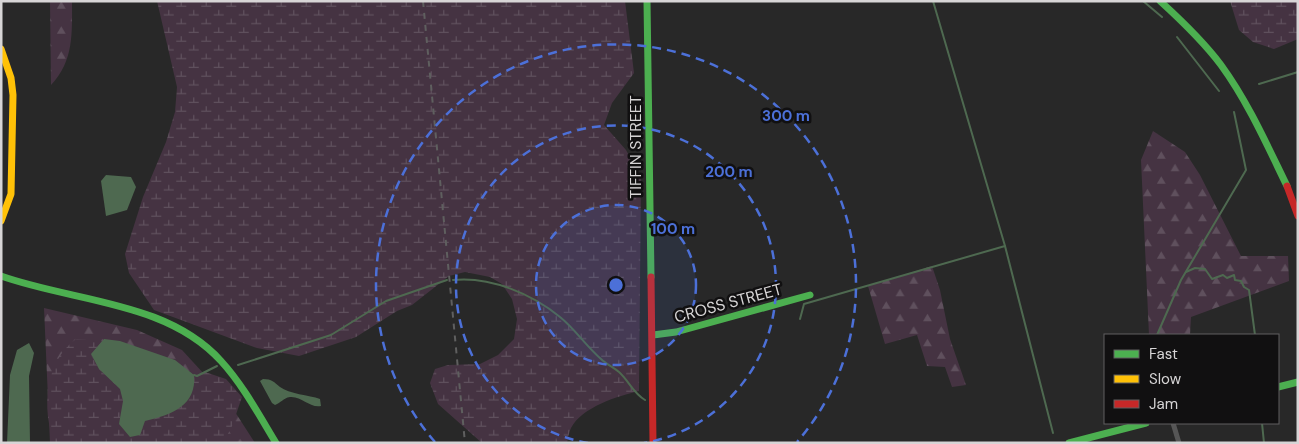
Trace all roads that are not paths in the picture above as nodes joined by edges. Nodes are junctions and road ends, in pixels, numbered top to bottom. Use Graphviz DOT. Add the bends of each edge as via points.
graph roads {
  1 [pos="647,1"];
  2 [pos="1160,1"];
  3 [pos="1,50"];
  4 [pos="1298,216"];
  5 [pos="1,221"];
  6 [pos="1,276"];
  7 [pos="810,295"];
  8 [pos="653,335"];
  9 [pos="1298,382"];
  10 [pos="1279,387"];
  11 [pos="1142,424"];
  12 [pos="1173,424"];
  13 [pos="276,443"];
  14 [pos="653,443"];
  15 [pos="1069,443"];
  16 [pos="1179,443"];
  1 -- 8 [label="street, TIFFIN STREET"];
  2 -- 4 [label="street" via="1227,74 1259,127"];
  3 -- 5 [label="street" via="12,78 13,95 11,194"];
  6 -- 13 [label="street" via="51,292 143,311 182,328 211,350 233,376"];
  7 -- 8 [label="street, CROSS STREET" via="676,332"];
  8 -- 14 [label="street, TIFFIN STREET"];
  9 -- 10 [label="street"];
  11 -- 15 [label="street"];
  12 -- 16 [label="street"];
}
